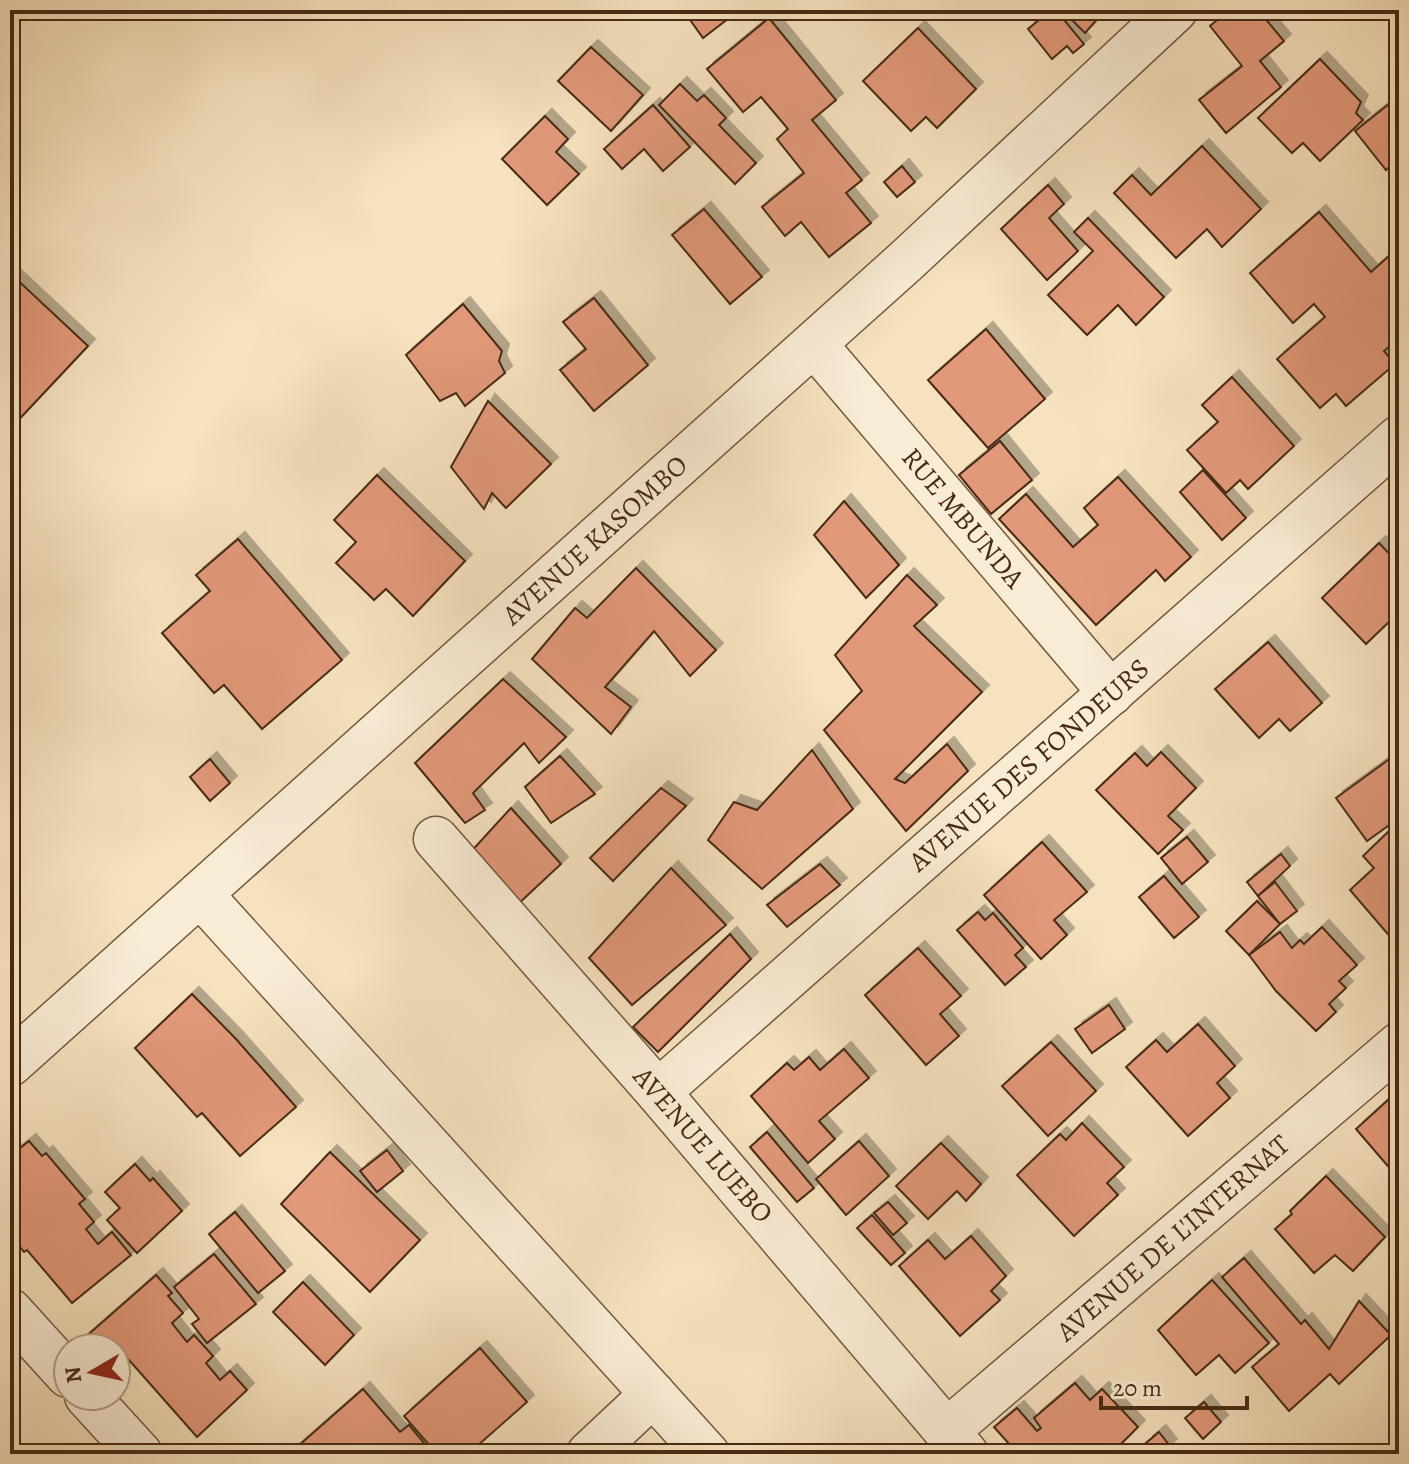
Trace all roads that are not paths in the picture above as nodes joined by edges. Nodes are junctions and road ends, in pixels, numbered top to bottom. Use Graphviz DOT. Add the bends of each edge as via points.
graph roads {
  1 [pos="1175,10"];
  2 [pos="814,344"];
  3 [pos="1399,438"];
  4 [pos="1111,693"];
  5 [pos="436,839"];
  6 [pos="200,894"];
  7 [pos="1399,1045"];
  8 [pos="10,1064"];
  9 [pos="658,1092"];
  10 [pos="10,1311"];
  11 [pos="52,1357"];
  12 [pos="653,1394"];
  13 [pos="102,1412"];
  14 [pos="957,1442"];
  15 [pos="140,1454"];
  16 [pos="589,1454"];
  17 [pos="707,1454"];
  1 -- 2 [label="street, AVENUE KASOMBO"];
  2 -- 4 [label="street, RUE MBUNDA"];
  2 -- 6 [label="street, AVENUE KASOMBO"];
  3 -- 4 [label="street, AVENUE DES FONDEURS"];
  4 -- 9 [label="street, AVENUE DES FONDEURS"];
  5 -- 9 [label="street, AVENUE LUEBO"];
  6 -- 8 [label="street, AVENUE KASOMBO"];
  6 -- 12 [label="street"];
  7 -- 14 [label="street, AVENUE DE L'INTERNAT"];
  9 -- 14 [label="street, AVENUE LUEBO"];
  10 -- 11 [label="street"];
  12 -- 16 [label="street"];
  12 -- 17 [label="street"];
  13 -- 15 [label="street"];
}
